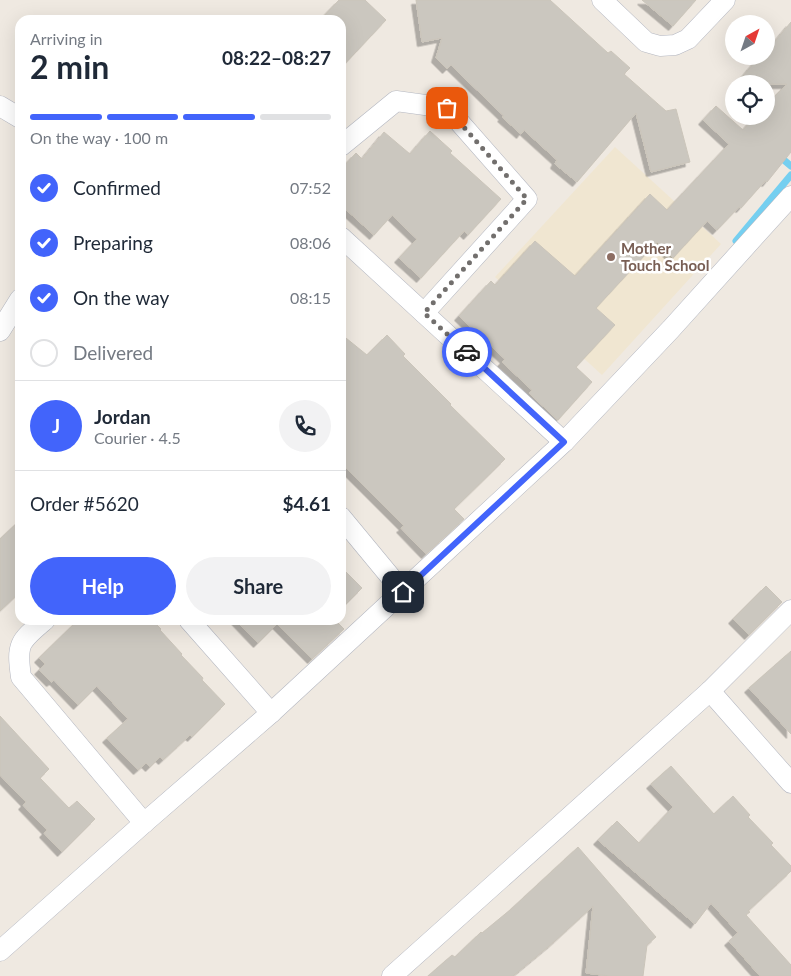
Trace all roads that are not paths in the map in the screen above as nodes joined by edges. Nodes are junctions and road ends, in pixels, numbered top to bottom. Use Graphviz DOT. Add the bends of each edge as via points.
graph roads {
  1 [pos="602,0"];
  2 [pos="725,0"];
  3 [pos="0,106"];
  4 [pos="15,115"];
  5 [pos="346,142"];
  6 [pos="791,196"];
  7 [pos="346,242"];
  8 [pos="15,307"];
  9 [pos="424,313"];
  10 [pos="0,331"];
  11 [pos="564,442"];
  12 [pos="346,524"];
  13 [pos="403,592"];
  14 [pos="791,610"];
  15 [pos="39,625"];
  16 [pos="193,625"];
  17 [pos="710,691"];
  18 [pos="271,713"];
  19 [pos="791,783"];
  20 [pos="144,823"];
  21 [pos="2,946"];
  22 [pos="392,976"];
  1 -- 2 [label="street" via="646,42 660,46 676,45 688,39"];
  3 -- 4 [label="street"];
  5 -- 9 [label="street" via="396,101 447,108 527,199"];
  6 -- 11 [label="street"];
  7 -- 9 [label="street"];
  8 -- 10 [label="street"];
  9 -- 11 [label="street"];
  11 -- 13 [label="street"];
  12 -- 13 [label="street"];
  13 -- 18 [label="street"];
  14 -- 17 [label="street"];
  15 -- 20 [label="street" via="24,638 18,656 21,677"];
  16 -- 18 [label="street"];
  17 -- 19 [label="street"];
  17 -- 22 [label="street"];
  18 -- 20 [label="street"];
  20 -- 21 [label="street"];
}
